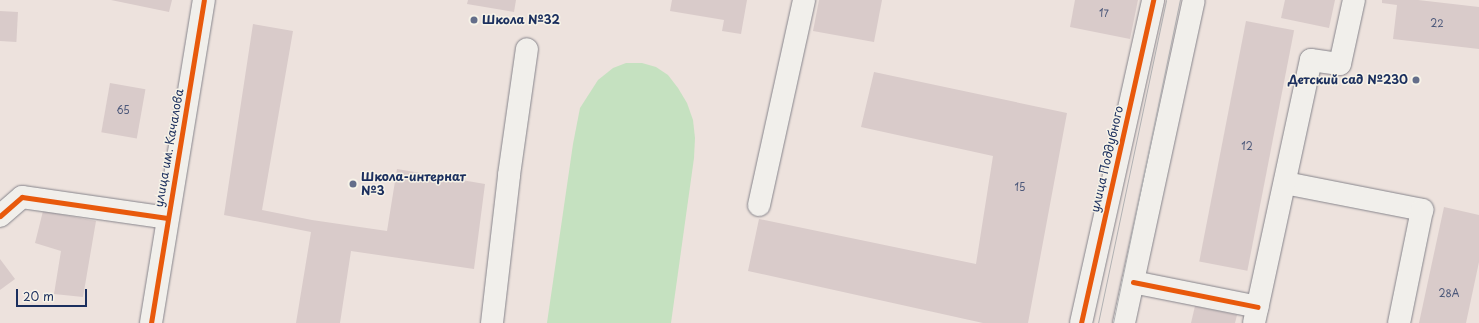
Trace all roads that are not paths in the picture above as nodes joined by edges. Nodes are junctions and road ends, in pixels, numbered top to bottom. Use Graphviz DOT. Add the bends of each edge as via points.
graph roads {
  1 [pos="204,0"];
  2 [pos="804,0"];
  3 [pos="1153,0"];
  4 [pos="1194,0"];
  5 [pos="1354,0"];
  6 [pos="527,49"];
  7 [pos="1285,183"];
  8 [pos="759,205"];
  9 [pos="0,216"];
  10 [pos="167,218"];
  11 [pos="1133,282"];
  12 [pos="1256,315"];
  13 [pos="151,323"];
  14 [pos="492,323"];
  15 [pos="1081,323"];
  16 [pos="1124,323"];
  17 [pos="1399,323"];
  1 -- 10 [label="street, улица им. Качалова"];
  2 -- 8 [label="street"];
  3 -- 15 [label="street, улица Поддубного"];
  4 -- 11 [label="street"];
  5 -- 7 [label="street" via="1340,64 1312,60"];
  6 -- 14 [label="street"];
  7 -- 12 [label="street"];
  7 -- 17 [label="street" via="1422,210"];
  9 -- 10 [label="street" via="22,197"];
  10 -- 13 [label="street, улица им. Качалова"];
  11 -- 12 [label="street"];
  11 -- 16 [label="street"];
}
